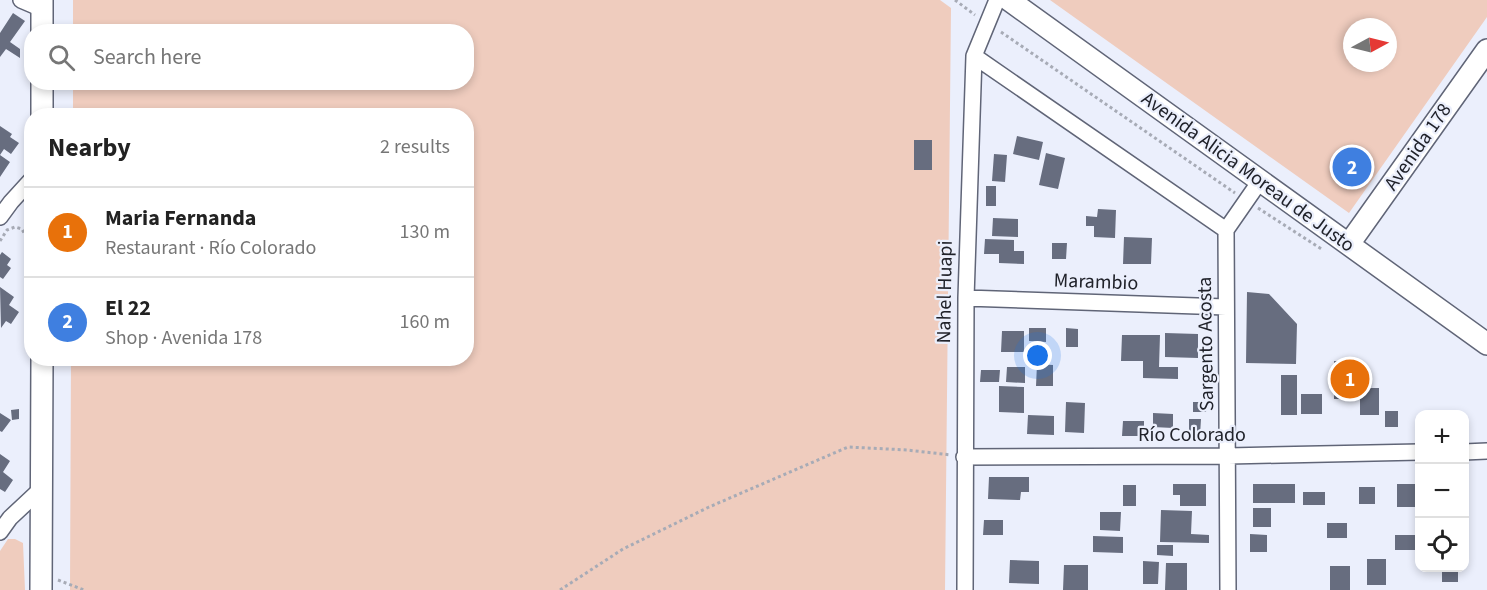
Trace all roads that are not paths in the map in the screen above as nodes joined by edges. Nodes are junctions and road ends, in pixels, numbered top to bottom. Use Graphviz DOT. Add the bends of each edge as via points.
graph roads {
  1 [pos="21,0"];
  2 [pos="997,0"];
  3 [pos="1009,0"];
  4 [pos="42,5"];
  5 [pos="42,24"];
  6 [pos="1487,50"];
  7 [pos="974,56"];
  8 [pos="42,90"];
  9 [pos="42,108"];
  10 [pos="1260,181"];
  11 [pos="24,188"];
  12 [pos="0,218"];
  13 [pos="1226,230"];
  14 [pos="1349,244"];
  15 [pos="966,298"];
  16 [pos="1226,307"];
  17 [pos="1487,344"];
  18 [pos="42,366"];
  19 [pos="1487,451"];
  20 [pos="1415,452"];
  21 [pos="1469,452"];
  22 [pos="1228,456"];
  23 [pos="964,457"];
  24 [pos="41,489"];
  25 [pos="0,532"];
  26 [pos="41,582"];
  27 [pos="965,590"];
  28 [pos="1228,590"];
  1 -- 4 [label="street"];
  2 -- 7 [label="street, Nahel Huapi"];
  3 -- 10 [label="main road, Avenida Alicia Moreau de Justo"];
  4 -- 5 [label="main road"];
  6 -- 14 [label="main road, Avenida 178"];
  7 -- 13 [label="street"];
  7 -- 15 [label="street, Nahel Huapi"];
  8 -- 9 [label="main road"];
  10 -- 13 [label="street"];
  10 -- 14 [label="main road, Avenida Alicia Moreau de Justo"];
  11 -- 12 [label="street"];
  13 -- 16 [label="street, Sargento Acosta"];
  14 -- 17 [label="main road, Avenida Alicia Moreau de Justo"];
  15 -- 16 [label="street, Marambio"];
  15 -- 23 [label="street, Nahel Huapi"];
  16 -- 22 [label="street, Sargento Acosta"];
  18 -- 24 [label="main road"];
  19 -- 21 [label="street"];
  20 -- 22 [label="street, Río Colorado"];
  22 -- 23 [label="street, Río Colorado"];
  22 -- 28 [label="street, Sargento Acosta"];
  23 -- 27 [label="street, Nahel Huapi"];
  24 -- 25 [label="street"];
  24 -- 26 [label="main road"];
}
